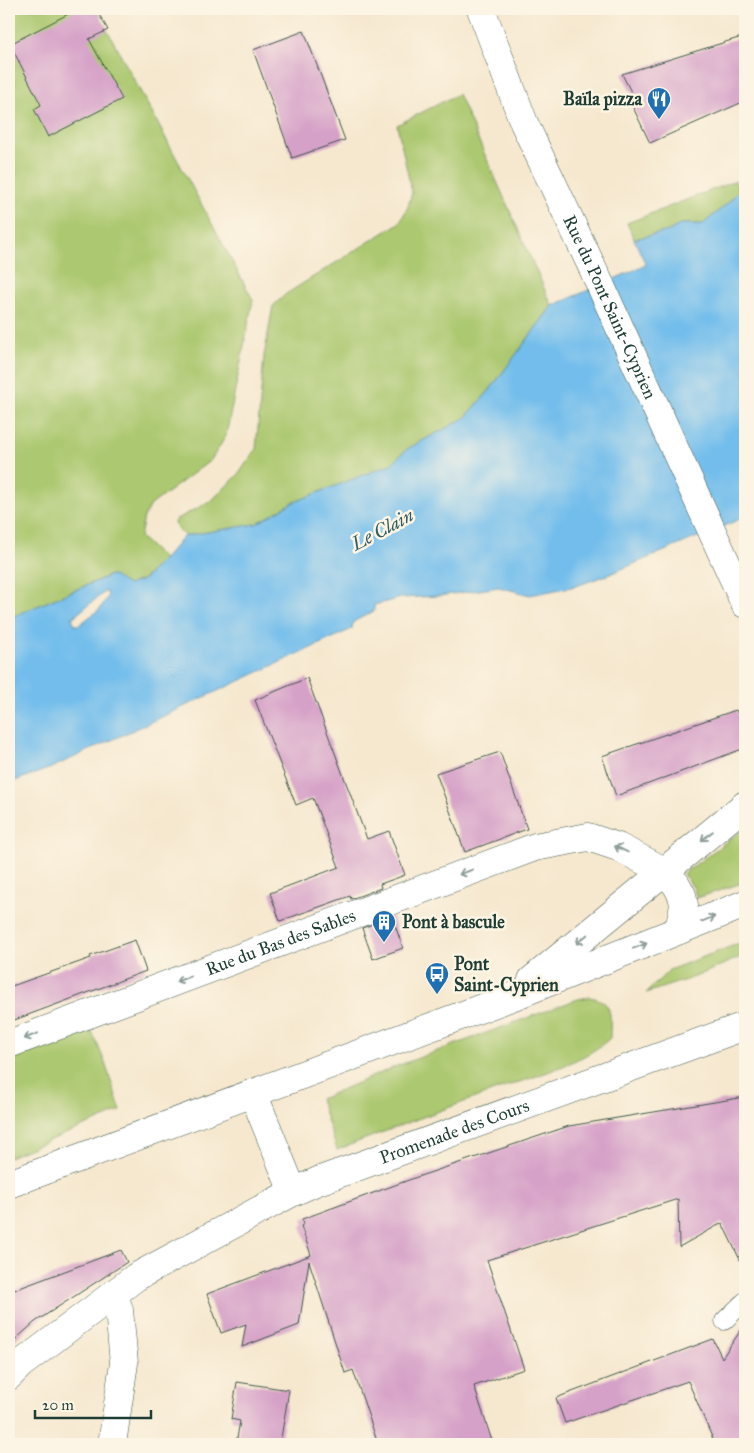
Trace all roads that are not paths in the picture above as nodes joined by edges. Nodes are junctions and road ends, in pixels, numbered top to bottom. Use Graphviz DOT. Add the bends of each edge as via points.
graph roads {
  1 [pos="481,9"];
  2 [pos="745,604"];
  3 [pos="745,806"];
  4 [pos="664,871"];
  5 [pos="745,904"];
  6 [pos="679,930"];
  7 [pos="514,996"];
  8 [pos="739,1028"];
  9 [pos="9,1044"];
  10 [pos="253,1093"];
  11 [pos="9,1184"];
  12 [pos="293,1192"];
  13 [pos="114,1295"];
  14 [pos="745,1301"];
  15 [pos="724,1321"];
  16 [pos="9,1376"];
  17 [pos="112,1444"];
  1 -- 2 [label="street, Rue du Pont Saint-Cyprien" via="524,124"];
  3 -- 4 [label="street, one-way"];
  4 -- 6 [label="street" via="682,895 684,905"];
  4 -- 7 [label="street, one-way"];
  4 -- 9 [label="street, Rue du Bas des Sables, one-way" via="618,847 588,837 535,846"];
  6 -- 5 [label="street, one-way"];
  7 -- 6 [label="street, one-way"];
  7 -- 10 [label="street"];
  8 -- 12 [label="street, Promenade des Cours"];
  10 -- 11 [label="street"];
  10 -- 12 [label="street"];
  12 -- 13 [label="street, Promenade des Cours" via="136,1277"];
  13 -- 16 [label="street, Promenade des Cours"];
  13 -- 17 [label="street" via="124,1362"];
  14 -- 15 [label="lane"];
}
